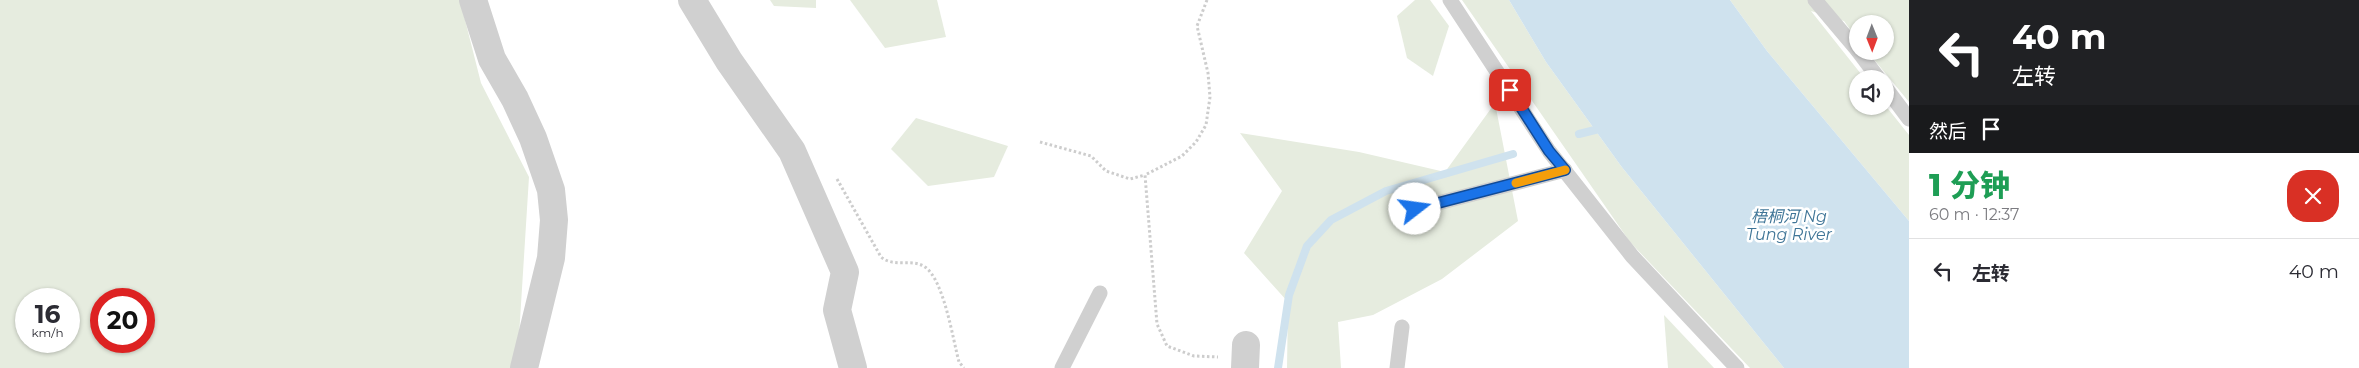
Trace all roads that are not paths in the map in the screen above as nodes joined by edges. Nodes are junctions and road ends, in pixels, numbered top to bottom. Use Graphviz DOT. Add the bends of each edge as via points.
graph roads {
  1 [pos="473,0"];
  2 [pos="692,0"];
  3 [pos="1450,0"];
  4 [pos="1815,0"];
  5 [pos="1849,40"];
  6 [pos="1894,99"];
  7 [pos="1909,119"];
  8 [pos="1565,170"];
  9 [pos="1415,209"];
  10 [pos="1100,293"];
  11 [pos="1402,327"];
  12 [pos="524,368"];
  13 [pos="853,368"];
  14 [pos="1062,368"];
  15 [pos="1397,368"];
  16 [pos="1737,368"];
  1 -- 12 [label="street" via="492,59 533,138 551,190 554,220 551,258"];
  2 -- 13 [label="street" via="729,61 792,151 842,263 845,272 837,310"];
  3 -- 8 [label="lane" via="1549,151"];
  4 -- 5 [label="lane"];
  6 -- 7 [label="lane"];
  8 -- 9 [label="lane"];
  8 -- 16 [label="lane" via="1632,256"];
  10 -- 14 [label="lane"];
  11 -- 15 [label="lane"];
}
